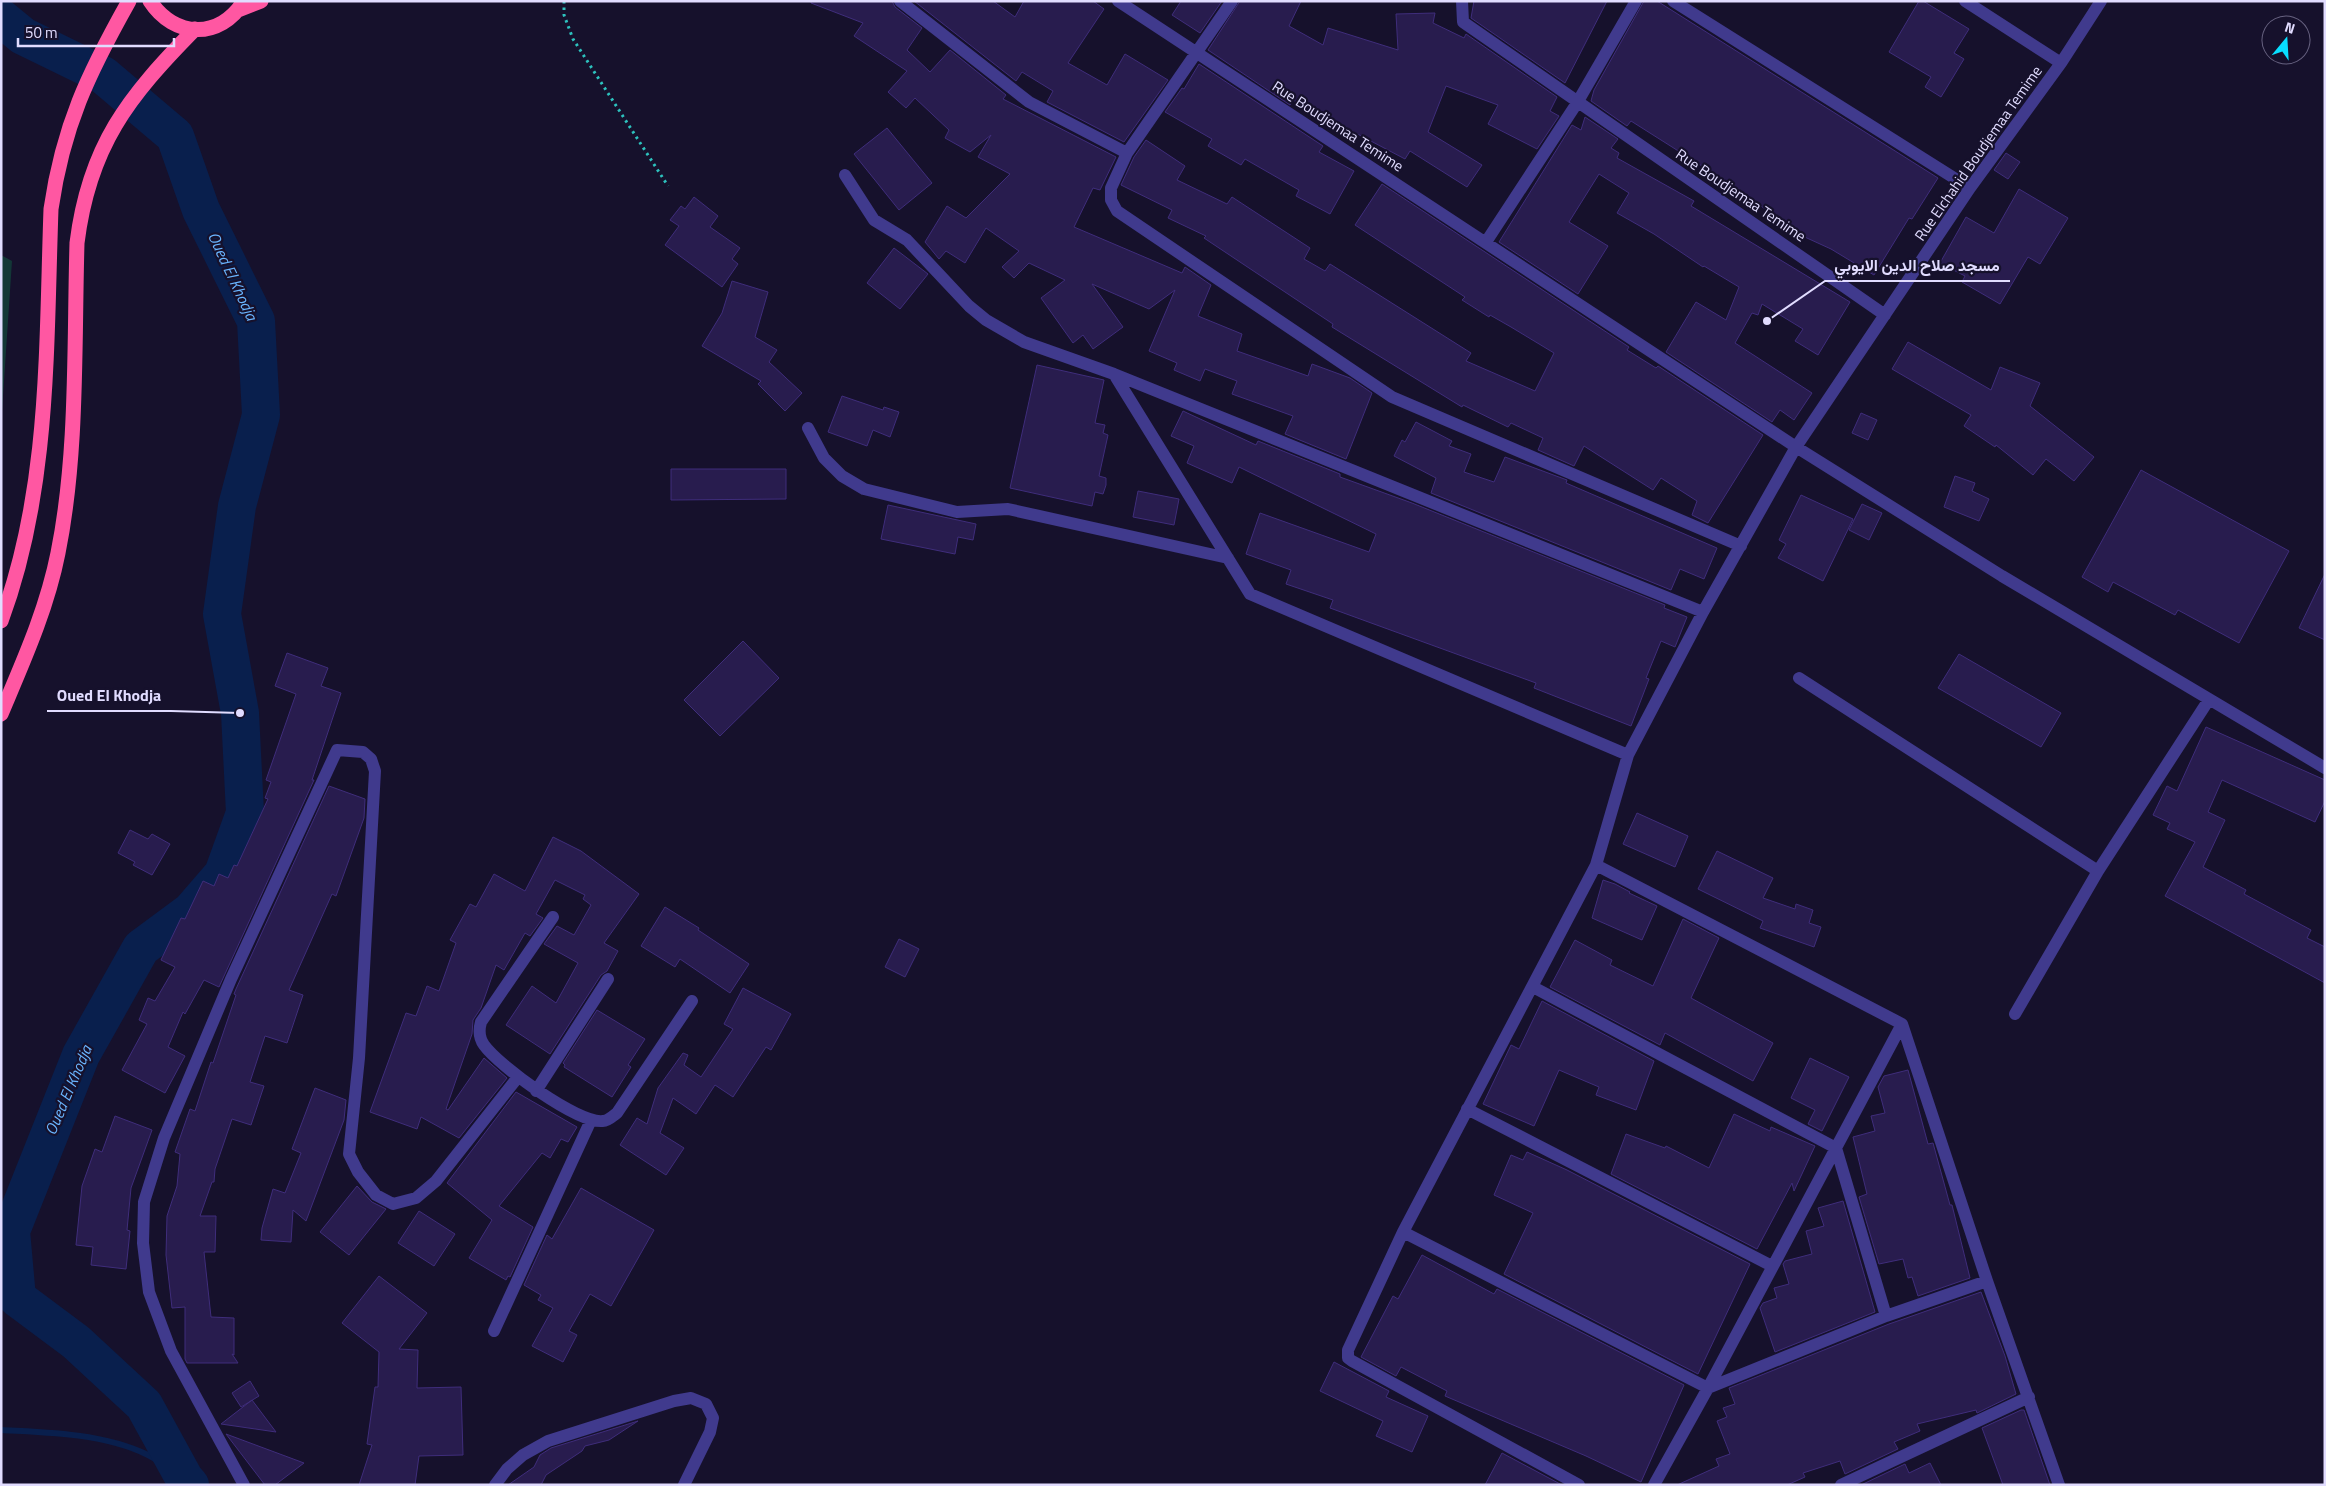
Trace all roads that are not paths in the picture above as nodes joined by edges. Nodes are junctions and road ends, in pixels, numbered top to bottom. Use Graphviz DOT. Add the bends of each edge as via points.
graph roads {
  1 [pos="118,1"];
  2 [pos="129,1"];
  3 [pos="150,1"];
  4 [pos="261,1"];
  5 [pos="900,1"];
  6 [pos="1118,1"];
  7 [pos="1232,1"];
  8 [pos="1462,1"];
  9 [pos="1636,1"];
  10 [pos="1673,1"];
  11 [pos="1965,1"];
  12 [pos="2101,1"];
  13 [pos="241,6"];
  14 [pos="117,23"];
  15 [pos="194,30"];
  16 [pos="1198,54"];
  17 [pos="2061,63"];
  18 [pos="1577,103"];
  19 [pos="1127,153"];
  20 [pos="845,175"];
  21 [pos="1970,188"];
  22 [pos="1486,242"];
  23 [pos="1885,315"];
  24 [pos="1114,374"];
  25 [pos="808,428"];
  26 [pos="1796,447"];
  27 [pos="1741,546"];
  28 [pos="1228,558"];
  29 [pos="1703,612"];
  30 [pos="1,621"];
  31 [pos="1799,678"];
  32 [pos="2208,701"];
  33 [pos="1,714"];
  34 [pos="1628,755"];
  35 [pos="2325,768"];
  36 [pos="1596,864"];
  37 [pos="2098,871"];
  38 [pos="553,917"];
  39 [pos="608,979"];
  40 [pos="1533,988"];
  41 [pos="692,1001"];
  42 [pos="2015,1014"];
  43 [pos="1902,1024"];
  44 [pos="518,1077"];
  45 [pos="536,1091"];
  46 [pos="1467,1108"];
  47 [pos="591,1120"];
  48 [pos="1836,1148"];
  49 [pos="1403,1232"];
  50 [pos="1772,1266"];
  51 [pos="1987,1281"];
  52 [pos="1886,1316"];
  53 [pos="494,1331"];
  54 [pos="1708,1388"];
  55 [pos="2028,1397"];
  56 [pos="244,1485"];
  57 [pos="496,1485"];
  58 [pos="684,1485"];
  59 [pos="1579,1485"];
  60 [pos="1654,1485"];
  61 [pos="1841,1485"];
  62 [pos="2059,1485"];
  1 -- 14 [label="highway"];
  2 -- 14 [label="highway"];
  3 -- 15 [label="highway" via="169,22"];
  4 -- 13 [label="highway"];
  5 -- 19 [label="street" via="1029,102"];
  6 -- 16 [label="street, Rue Boudjemaa Temime"];
  7 -- 16 [label="street"];
  8 -- 18 [label="street, Rue Boudjemaa Temime" via="1463,22"];
  9 -- 18 [label="street"];
  10 -- 21 [label="street"];
  11 -- 17 [label="street"];
  12 -- 17 [label="street, Rue Elchahid Boudjemaa Temime"];
  13 -- 15 [label="highway" via="219,25"];
  14 -- 30 [label="highway" via="82,92 58,170 51,209 43,416 38,461 23,553"];
  15 -- 33 [label="highway" via="157,68 123,113 103,146 85,196 77,243 70,462 58,554 36,630"];
  16 -- 19 [label="street"];
  16 -- 22 [label="street, Rue Boudjemaa Temime"];
  17 -- 21 [label="street, Rue Elchahid Boudjemaa Temime"];
  18 -- 22 [label="street"];
  18 -- 23 [label="street, Rue Boudjemaa Temime"];
  19 -- 27 [label="street" via="1110,194 1113,206 1121,215 1392,397"];
  20 -- 24 [label="street" via="874,220 907,240 986,320 1024,342"];
  21 -- 23 [label="street, Rue Elchahid Boudjemaa Temime"];
  22 -- 26 [label="street, Rue Boudjemaa Temime"];
  23 -- 26 [label="street, Rue Elchahid Boudjemaa Temime"];
  24 -- 28 [label="street"];
  24 -- 29 [label="street"];
  25 -- 28 [label="street" via="824,458 842,476 864,489 956,512 1008,509"];
  26 -- 27 [label="street, Rue Elchahid Boudjemaa Temime"];
  26 -- 32 [label="street, Rue Boudjemaa Temime"];
  27 -- 29 [label="street, Rue Elchahid Boudjemaa Temime"];
  28 -- 34 [label="street" via="1250,594"];
  29 -- 34 [label="street, Rue Elchahid Boudjemaa Temime"];
  31 -- 37 [label="street"];
  32 -- 35 [label="street, Rue Boudjemaa Temime"];
  32 -- 37 [label="street"];
  34 -- 36 [label="street, Rue Elchahid Boudjemaa Temime"];
  36 -- 40 [label="street, Rue Elchahid Boudjemaa Temime"];
  36 -- 43 [label="street"];
  37 -- 42 [label="street"];
  38 -- 44 [label="street" via="481,1022 479,1030 482,1044"];
  39 -- 45 [label="street"];
  40 -- 46 [label="street, Rue Elchahid Boudjemaa Temime"];
  40 -- 48 [label="street"];
  41 -- 47 [label="street" via="616,1114 605,1121"];
  43 -- 48 [label="street"];
  43 -- 51 [label="street"];
  44 -- 45 [label="street"];
  44 -- 56 [label="street" via="436,1181 416,1198 393,1204 376,1195 358,1172 349,1154 360,1058 375,771 371,759 364,752 337,750 231,979 164,1138 144,1202 143,1243 149,1292 171,1351"];
  45 -- 47 [label="street"];
  46 -- 49 [label="street, Rue Elchahid Boudjemaa Temime"];
  46 -- 50 [label="street"];
  47 -- 53 [label="street"];
  48 -- 50 [label="street"];
  48 -- 52 [label="street"];
  49 -- 54 [label="street"];
  49 -- 59 [label="street, Rue Elchahid Boudjemaa Temime" via="1348,1350 1348,1358"];
  50 -- 54 [label="street"];
  51 -- 52 [label="street"];
  51 -- 55 [label="street"];
  52 -- 54 [label="street"];
  54 -- 60 [label="street"];
  55 -- 61 [label="street"];
  55 -- 62 [label="street"];
  57 -- 58 [label="street" via="507,1469 548,1441 692,1398 706,1404 713,1418 710,1432"];
}
